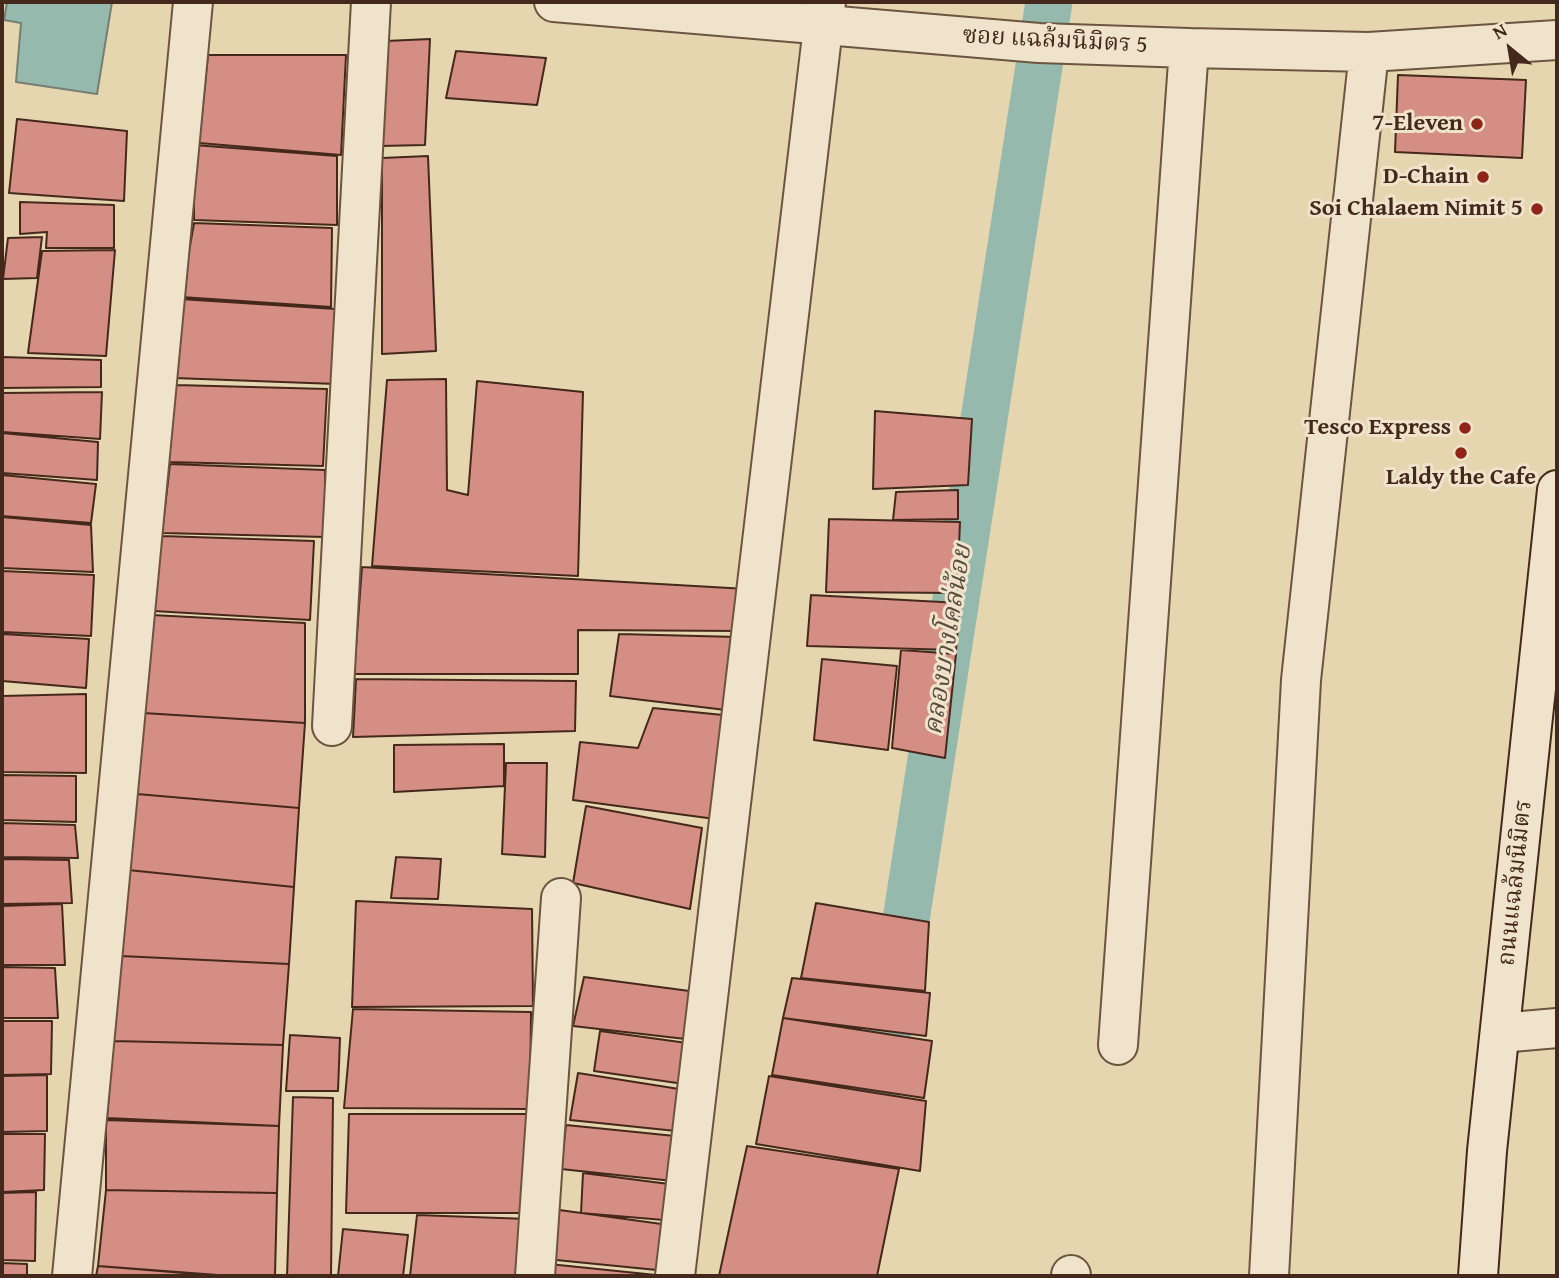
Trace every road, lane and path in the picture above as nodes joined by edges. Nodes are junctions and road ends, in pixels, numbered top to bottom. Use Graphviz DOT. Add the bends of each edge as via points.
graph roads {
  1 [pos="193,2"];
  2 [pos="371,2"];
  3 [pos="572,3"];
  4 [pos="825,13"];
  5 [pos="1557,40"];
  6 [pos="1189,48"];
  7 [pos="1369,51"];
  8 [pos="1557,490"];
  9 [pos="332,726"];
  10 [pos="561,898"];
  11 [pos="1557,1028"];
  12 [pos="1500,1033"];
  13 [pos="1118,1045"];
  14 [pos="72,1276"];
  15 [pos="536,1276"];
  16 [pos="675,1276"];
  17 [pos="1269,1276"];
  18 [pos="1478,1276"];
  1 -- 14 [label="street"];
  2 -- 9 [label="street"];
  3 -- 4 [label="street, ซอย แฉล้มนิมิตร 5"];
  4 -- 6 [label="street, ซอย แฉล้มนิมิตร 5" via="1055,43"];
  4 -- 16 [label="street"];
  5 -- 7 [label="street, ซอย แฉล้มนิมิตร 5"];
  6 -- 7 [label="street, ซอย แฉล้มนิมิตร 5"];
  6 -- 13 [label="street"];
  7 -- 17 [label="street" via="1301,680"];
  8 -- 12 [label="street, ถนนแฉล้มนิมิตร"];
  10 -- 15 [label="street"];
  11 -- 12 [label="street"];
  12 -- 18 [label="street, ถนนแฉล้มนิมิตร"];
}
